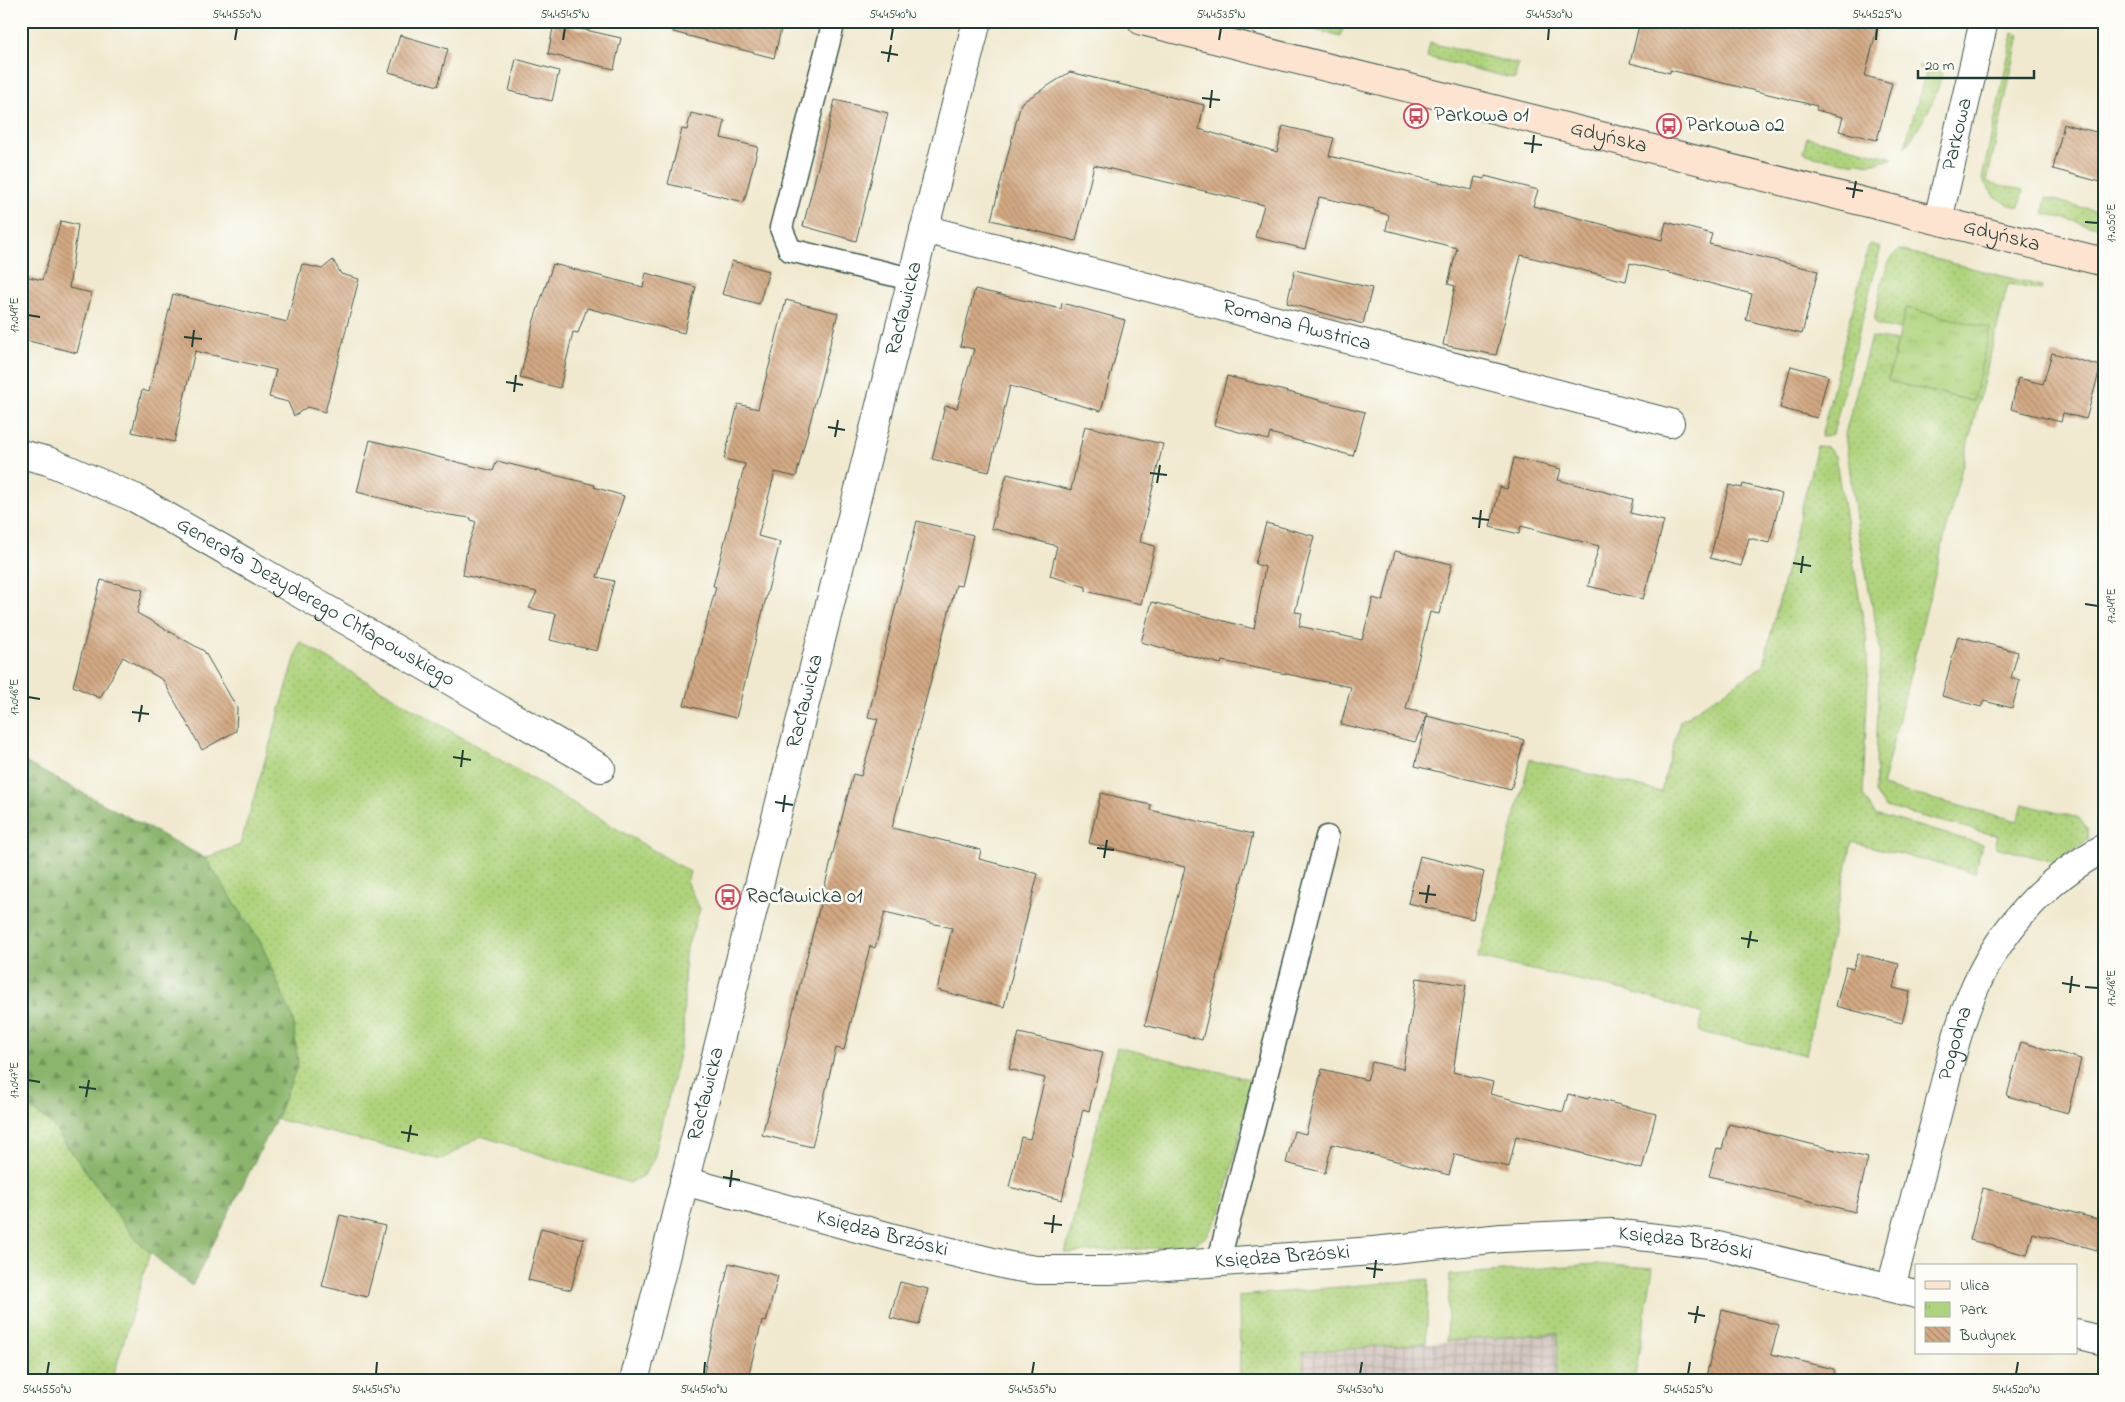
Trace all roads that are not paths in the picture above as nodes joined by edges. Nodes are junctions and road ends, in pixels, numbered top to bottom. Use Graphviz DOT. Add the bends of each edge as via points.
graph roads {
  1 [pos="834,21"];
  2 [pos="977,21"];
  3 [pos="1142,21"];
  4 [pos="1984,21"];
  5 [pos="1938,220"];
  6 [pos="924,229"];
  7 [pos="2104,262"];
  8 [pos="911,279"];
  9 [pos="1670,423"];
  10 [pos="21,454"];
  11 [pos="601,768"];
  12 [pos="1327,837"];
  13 [pos="2104,848"];
  14 [pos="684,1181"];
  15 [pos="1219,1260"];
  16 [pos="1904,1291"];
  17 [pos="2078,1334"];
  18 [pos="2104,1341"];
  19 [pos="634,1381"];
  1 -- 8 [label="lane" via="781,228 790,250"];
  2 -- 6 [label="street, Racławicka"];
  3 -- 5 [label="street, Gdyńska"];
  4 -- 5 [label="street, Parkowa"];
  5 -- 7 [label="street, Gdyńska"];
  6 -- 8 [label="street, Racławicka"];
  6 -- 9 [label="street, Romana Awstrica"];
  8 -- 14 [label="street, Racławicka"];
  10 -- 11 [label="street, Generała Dezyderego Chłapowskiego" via="48,461 134,498"];
  12 -- 15 [label="lane"];
  13 -- 16 [label="street, Pogodna" via="2078,861 2036,898 2011,925 1982,973 1959,1032"];
  14 -- 15 [label="street, Księdza Brzóski" via="894,1238 1023,1268 1110,1270"];
  14 -- 19 [label="street, Racławicka"];
  15 -- 16 [label="street, Księdza Brzóski" via="1612,1232 1710,1244"];
  17 -- 18 [label="street"];
}
